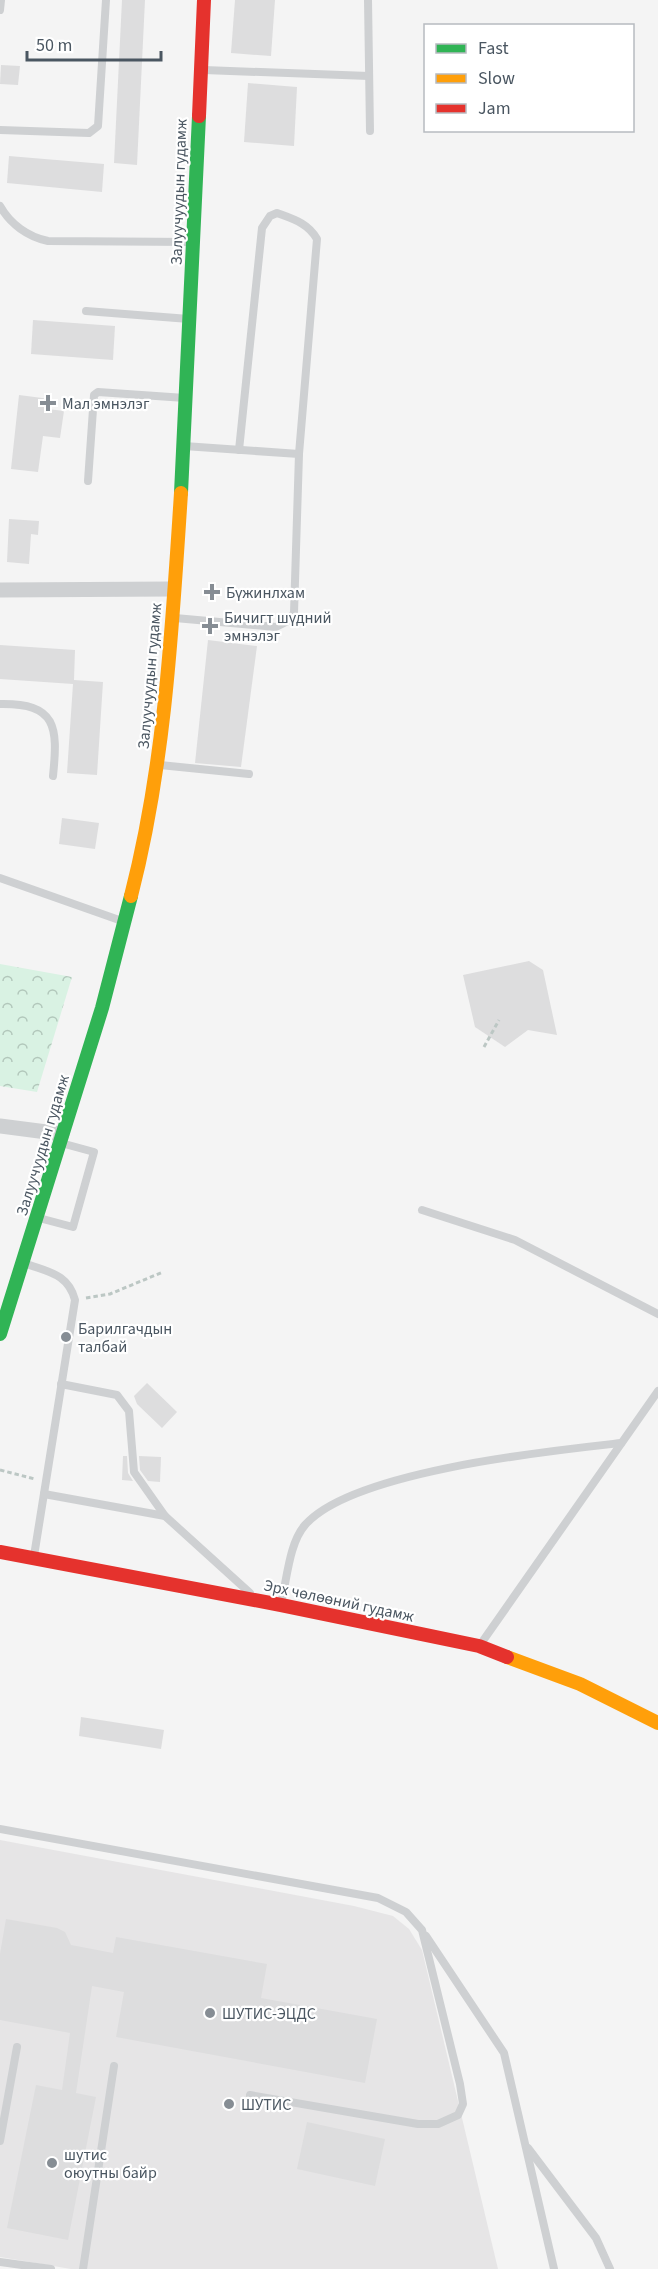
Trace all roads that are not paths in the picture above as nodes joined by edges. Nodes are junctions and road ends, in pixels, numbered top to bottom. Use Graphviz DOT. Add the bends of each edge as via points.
graph roads {
  1 [pos="1,0"];
  2 [pos="106,0"];
  3 [pos="204,0"];
  4 [pos="368,0"];
  5 [pos="0,10"];
  6 [pos="199,69"];
  7 [pos="369,76"];
  8 [pos="0,130"];
  9 [pos="370,131"];
  10 [pos="0,206"];
  11 [pos="192,242"];
  12 [pos="86,311"];
  13 [pos="190,319"];
  14 [pos="187,398"];
  15 [pos="183,446"];
  16 [pos="239,450"];
  17 [pos="299,454"];
  18 [pos="88,481"];
  19 [pos="172,589"];
  20 [pos="0,590"];
  21 [pos="171,618"];
  22 [pos="0,704"];
  23 [pos="159,764"];
  24 [pos="249,774"];
  25 [pos="53,776"];
  26 [pos="0,878"];
  27 [pos="124,921"];
  28 [pos="0,1126"];
  29 [pos="61,1138"];
  30 [pos="422,1210"];
  31 [pos="36,1218"];
  32 [pos="22,1263"];
  33 [pos="658,1314"];
  34 [pos="0,1334"];
  35 [pos="62,1384"];
  36 [pos="658,1391"];
  37 [pos="621,1443"];
  38 [pos="44,1494"];
  39 [pos="165,1516"];
  40 [pos="0,1552"];
  41 [pos="33,1559"];
  42 [pos="257,1600"];
  43 [pos="281,1605"];
  44 [pos="479,1646"];
  45 [pos="658,1723"];
  46 [pos="0,1829"];
  47 [pos="422,1930"];
  48 [pos="17,2047"];
  49 [pos="114,2066"];
  50 [pos="250,2095"];
  51 [pos="0,2141"];
  52 [pos="525,2144"];
  53 [pos="0,2262"];
  54 [pos="51,2269"];
  55 [pos="83,2269"];
  56 [pos="554,2269"];
  57 [pos="610,2269"];
  1 -- 5 [label="lane"];
  2 -- 8 [label="lane" via="98,126 89,133"];
  3 -- 6 [label="street, Залуучуудын гудамж"];
  4 -- 7 [label="lane"];
  6 -- 7 [label="lane"];
  6 -- 11 [label="street, Залуучуудын гудамж"];
  7 -- 9 [label="lane"];
  10 -- 11 [label="lane" via="32,237 48,241"];
  11 -- 13 [label="street, Залуучуудын гудамж"];
  12 -- 13 [label="lane"];
  13 -- 14 [label="street, Залуучуудын гудамж"];
  14 -- 15 [label="street, Залуучуудын гудамж"];
  14 -- 18 [label="lane" via="98,392 94,395"];
  15 -- 16 [label="lane"];
  15 -- 19 [label="street, Залуучуудын гудамж"];
  16 -- 17 [label="lane"];
  16 -- 17 [label="lane" via="262,228 277,213 299,221 317,239"];
  17 -- 21 [label="lane" via="294,613 288,621 276,627"];
  19 -- 20 [label="street"];
  19 -- 21 [label="street, Залуучуудын гудамж"];
  21 -- 23 [label="street, Залуучуудын гудамж"];
  22 -- 25 [label="lane" via="27,705 43,713 56,733"];
  23 -- 24 [label="lane"];
  23 -- 27 [label="street, Залуучуудын гудамж"];
  26 -- 27 [label="lane"];
  27 -- 29 [label="street, Залуучуудын гудамж" via="102,1008"];
  28 -- 29 [label="street"];
  29 -- 31 [label="street, Залуучуудын гудамж"];
  29 -- 31 [label="lane" via="94,1152 73,1227"];
  30 -- 33 [label="lane" via="515,1240"];
  31 -- 32 [label="street, Залуучуудын гудамж"];
  32 -- 34 [label="street, Залуучуудын гудамж"];
  32 -- 35 [label="lane" via="63,1278 72,1287 75,1300"];
  35 -- 38 [label="lane"];
  35 -- 39 [label="lane" via="117,1395 129,1411 134,1472"];
  36 -- 37 [label="lane"];
  37 -- 43 [label="lane" via="422,1474 356,1494 318,1512 303,1527 296,1542"];
  37 -- 44 [label="lane"];
  38 -- 39 [label="lane"];
  38 -- 41 [label="lane"];
  39 -- 42 [label="lane"];
  40 -- 41 [label="street, Эрх чөлөөний гудамж"];
  41 -- 42 [label="street, Эрх чөлөөний гудамж"];
  42 -- 43 [label="street, Эрх чөлөөний гудамж"];
  43 -- 44 [label="street, Эрх чөлөөний гудамж"];
  44 -- 45 [label="street, Эрх чөлөөний гудамж" via="580,1684"];
  46 -- 47 [label="lane" via="378,1898 406,1912"];
  47 -- 50 [label="lane" via="460,2085 463,2104 459,2115 438,2124 418,2124"];
  47 -- 52 [label="lane" via="504,2053"];
  48 -- 51 [label="lane"];
  49 -- 55 [label="lane"];
  52 -- 56 [label="lane"];
  52 -- 57 [label="lane" via="596,2238"];
  53 -- 54 [label="lane"];
}
